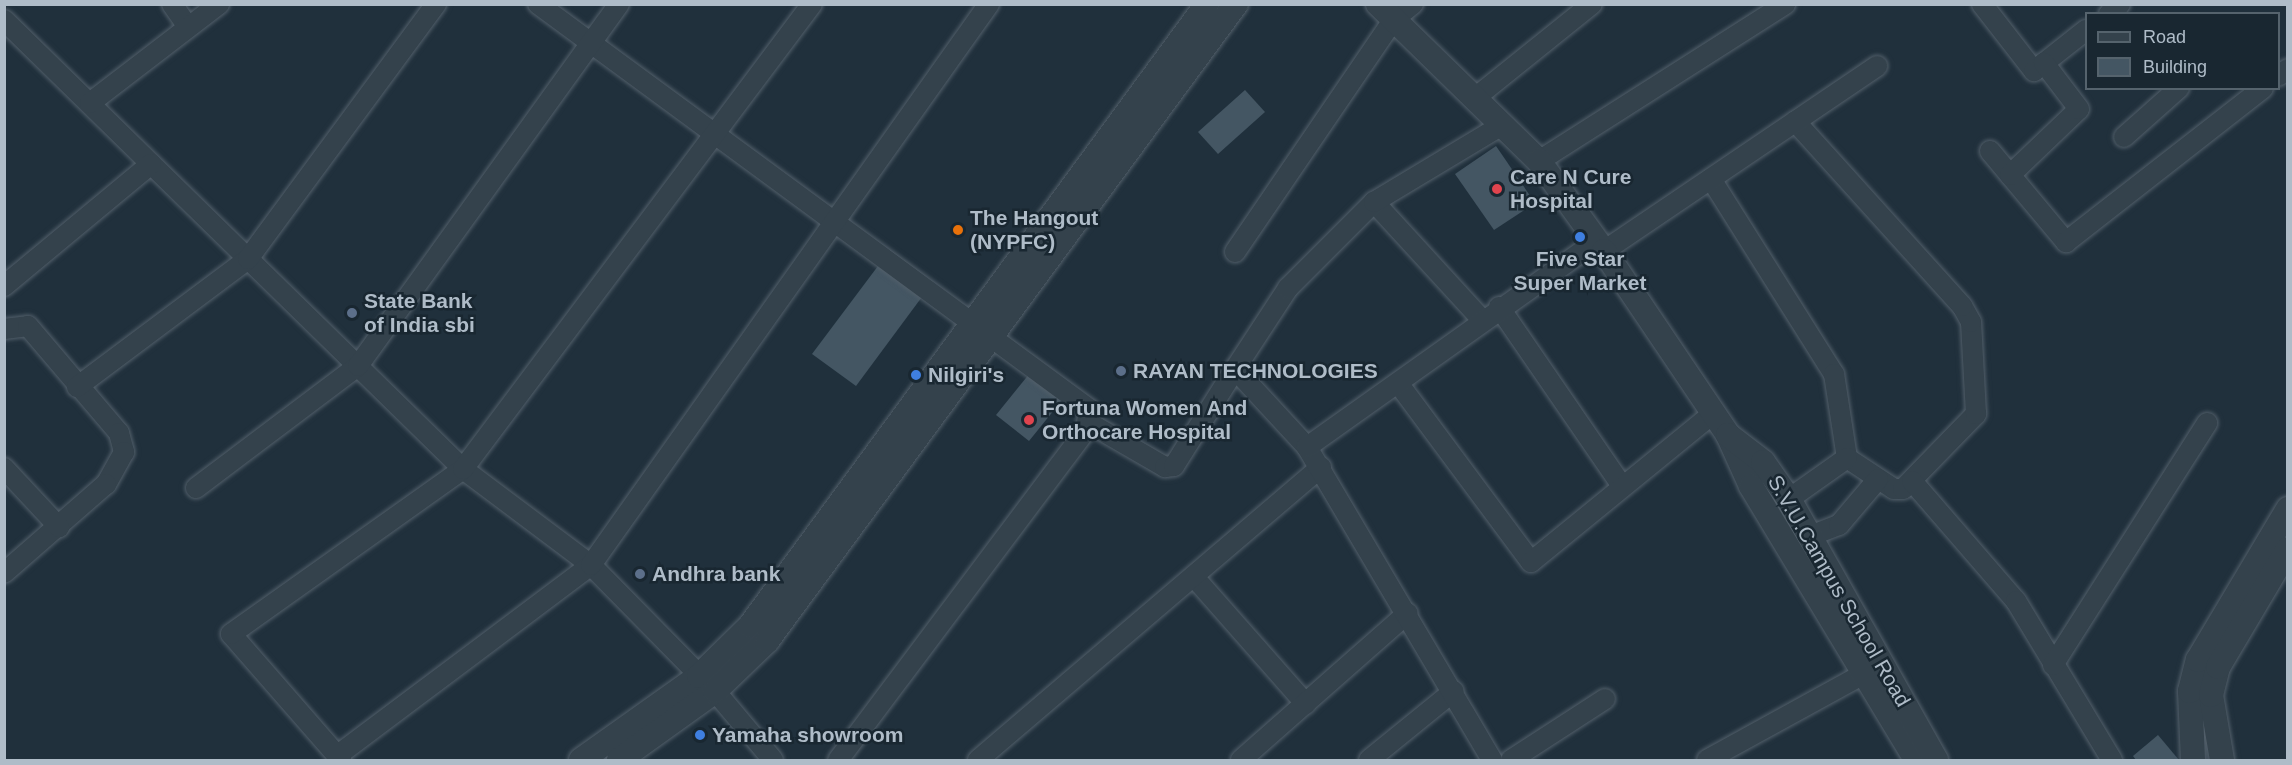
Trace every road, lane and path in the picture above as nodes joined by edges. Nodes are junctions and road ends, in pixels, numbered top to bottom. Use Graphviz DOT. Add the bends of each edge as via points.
graph roads {
  1 [pos="172,4"];
  2 [pos="219,4"];
  3 [pos="436,4"];
  4 [pos="538,4"];
  5 [pos="619,4"];
  6 [pos="812,4"];
  7 [pos="989,4"];
  8 [pos="1207,4"];
  9 [pos="1236,4"];
  10 [pos="1413,4"];
  11 [pos="1592,4"];
  12 [pos="1785,4"];
  13 [pos="1982,4"];
  14 [pos="1386,12"];
  15 [pos="4,20"];
  16 [pos="188,27"];
  17 [pos="2085,31"];
  18 [pos="591,43"];
  19 [pos="2043,63"];
  20 [pos="1877,66"];
  21 [pos="2177,90"];
  22 [pos="2260,90"];
  23 [pos="1475,98"];
  24 [pos="90,104"];
  25 [pos="1795,121"];
  26 [pos="1502,125"];
  27 [pos="714,135"];
  28 [pos="2124,137"];
  29 [pos="1990,151"];
  30 [pos="1539,161"];
  31 [pos="151,164"];
  32 [pos="2010,175"];
  33 [pos="1711,179"];
  34 [pos="1374,202"];
  35 [pos="834,222"];
  36 [pos="1600,246"];
  37 [pos="1235,252"];
  38 [pos="248,259"];
  39 [pos="4,286"];
  40 [pos="1499,307"];
  41 [pos="1482,320"];
  42 [pos="4,329"];
  43 [pos="984,329"];
  44 [pos="358,366"];
  45 [pos="1236,369"];
  46 [pos="1398,383"];
  47 [pos="77,387"];
  48 [pos="1714,413"];
  49 [pos="1089,423"];
  50 [pos="2207,423"];
  51 [pos="1728,435"];
  52 [pos="1307,447"];
  53 [pos="1847,458"];
  54 [pos="1321,467"];
  55 [pos="4,468"];
  56 [pos="463,469"];
  57 [pos="1878,479"];
  58 [pos="1911,481"];
  59 [pos="1622,486"];
  60 [pos="196,488"];
  61 [pos="1789,499"];
  62 [pos="2288,508"];
  63 [pos="58,527"];
  64 [pos="1810,536"];
  65 [pos="2288,549"];
  66 [pos="591,565"];
  67 [pos="4,573"];
  68 [pos="1194,577"];
  69 [pos="1408,613"];
  70 [pos="2053,665"];
  71 [pos="1860,676"];
  72 [pos="707,683"];
  73 [pos="1454,691"];
  74 [pos="1605,699"];
  75 [pos="1306,704"];
  76 [pos="339,758"];
  77 [pos="581,760"];
  78 [pos="619,760"];
  79 [pos="773,760"];
  80 [pos="838,760"];
  81 [pos="978,760"];
  82 [pos="1241,760"];
  83 [pos="1369,760"];
  84 [pos="1492,760"];
  85 [pos="1512,760"];
  86 [pos="1707,760"];
  87 [pos="1916,760"];
  88 [pos="1936,760"];
  89 [pos="2112,760"];
  90 [pos="2193,760"];
  91 [pos="2222,760"];
  1 -- 16 [label="street"];
  2 -- 16 [label="street"];
  3 -- 38 [label="street"];
  4 -- 18 [label="street"];
  5 -- 18 [label="street"];
  6 -- 27 [label="street"];
  7 -- 35 [label="street"];
  8 -- 43 [label="street"];
  9 -- 43 [label="street"];
  10 -- 14 [label="street"];
  11 -- 23 [label="street"];
  12 -- 30 [label="street"];
  13 -- 19 [label="street" via="2034,71"];
  14 -- 23 [label="street, S.V.U.Campus School Road"];
  14 -- 37 [label="street"];
  15 -- 24 [label="street"];
  16 -- 24 [label="street"];
  17 -- 19 [label="street"];
  18 -- 27 [label="street"];
  18 -- 44 [label="street"];
  19 -- 32 [label="street" via="2079,109"];
  20 -- 25 [label="street"];
  21 -- 28 [label="street"];
  22 -- 32 [label="street" via="2066,242"];
  23 -- 26 [label="street, S.V.U.Campus School Road"];
  24 -- 31 [label="street"];
  25 -- 33 [label="street"];
  25 -- 58 [label="street" via="1962,306 1971,322 1976,414"];
  26 -- 30 [label="street, S.V.U.Campus School Road"];
  26 -- 34 [label="street"];
  27 -- 35 [label="street"];
  27 -- 56 [label="street"];
  29 -- 32 [label="street"];
  30 -- 36 [label="street, S.V.U.Campus School Road"];
  31 -- 38 [label="street"];
  31 -- 39 [label="street"];
  33 -- 36 [label="street"];
  33 -- 53 [label="street" via="1834,374"];
  34 -- 41 [label="street"];
  34 -- 45 [label="street" via="1288,288"];
  35 -- 43 [label="street"];
  35 -- 66 [label="street"];
  36 -- 40 [label="street"];
  36 -- 48 [label="street, S.V.U.Campus School Road"];
  38 -- 44 [label="street"];
  38 -- 47 [label="street"];
  40 -- 41 [label="street"];
  40 -- 59 [label="street"];
  41 -- 46 [label="street"];
  42 -- 47 [label="street" via="28,326"];
  43 -- 49 [label="street" via="1080,397 1089,409"];
  43 -- 72 [label="street"];
  44 -- 56 [label="street"];
  44 -- 60 [label="street"];
  45 -- 49 [label="street" via="1174,466 1165,467"];
  45 -- 52 [label="street"];
  46 -- 52 [label="street"];
  46 -- 59 [label="street" via="1531,562"];
  47 -- 63 [label="street" via="119,433 124,452 106,484"];
  48 -- 51 [label="street, S.V.U.Campus School Road"];
  48 -- 59 [label="street"];
  49 -- 80 [label="street"];
  50 -- 70 [label="street"];
  51 -- 61 [label="street, S.V.U.Campus School Road" via="1763,462"];
  51 -- 71 [label="street, S.V.U.Campus School Road" via="1751,486"];
  52 -- 54 [label="street"];
  53 -- 57 [label="street"];
  53 -- 61 [label="street"];
  54 -- 68 [label="street"];
  54 -- 69 [label="street"];
  55 -- 63 [label="street"];
  56 -- 66 [label="street"];
  56 -- 76 [label="street" via="231,634"];
  57 -- 58 [label="street" via="1899,490"];
  57 -- 64 [label="street" via="1839,525"];
  58 -- 70 [label="street" via="2016,601"];
  61 -- 64 [label="street, S.V.U.Campus School Road"];
  62 -- 90 [label="street" via="2198,660 2190,691"];
  63 -- 67 [label="street"];
  64 -- 88 [label="street, S.V.U.Campus School Road"];
  65 -- 91 [label="street" via="2218,667 2211,695"];
  66 -- 72 [label="street"];
  66 -- 76 [label="street"];
  68 -- 75 [label="street"];
  68 -- 81 [label="street"];
  69 -- 73 [label="street"];
  69 -- 75 [label="street"];
  70 -- 89 [label="street"];
  71 -- 86 [label="street"];
  71 -- 87 [label="street, S.V.U.Campus School Road"];
  72 -- 77 [label="street"];
  72 -- 78 [label="street"];
  72 -- 79 [label="street"];
  73 -- 83 [label="street"];
  73 -- 84 [label="street"];
  74 -- 85 [label="street"];
  75 -- 82 [label="street"];
}
